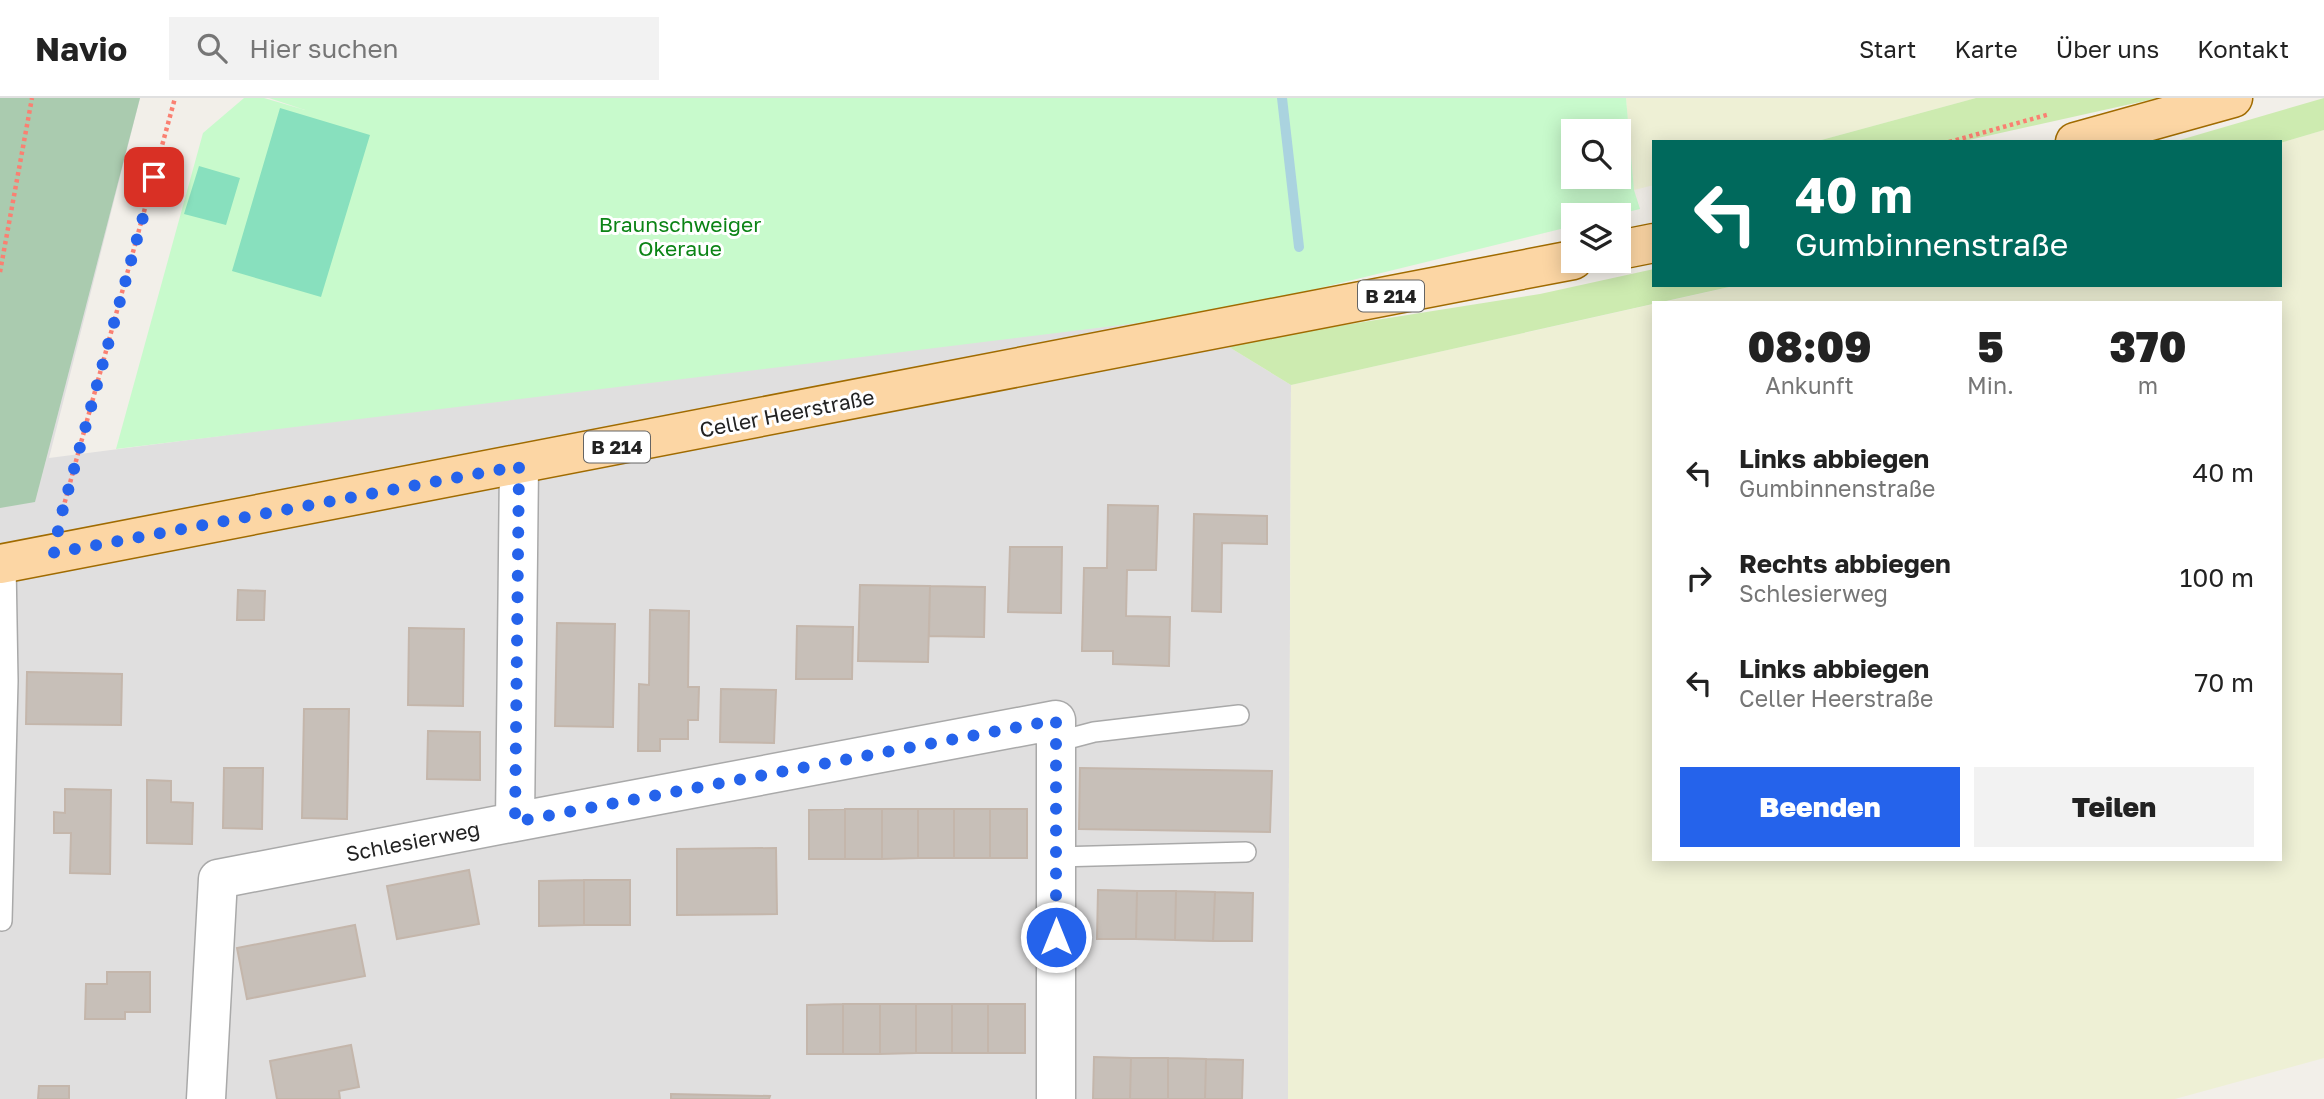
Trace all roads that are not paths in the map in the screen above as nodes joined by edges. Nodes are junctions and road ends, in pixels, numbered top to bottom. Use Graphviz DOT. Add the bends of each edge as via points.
graph roads {
  1 [pos="2233,98"];
  2 [pos="2064,127"];
  3 [pos="1652,243"];
  4 [pos="1631,248"];
  5 [pos="1561,262"];
  6 [pos="519,466"];
  7 [pos="3,563"];
  8 [pos="1238,715"];
  9 [pos="1056,731"];
  10 [pos="515,822"];
  11 [pos="1246,852"];
  12 [pos="1056,857"];
  13 [pos="2,921"];
  14 [pos="206,1099"];
  15 [pos="1056,1099"];
  1 -- 2 [label="main road"];
  3 -- 4 [label="main road"];
  5 -- 6 [label="main road, Celler Heerstraße / B 214"];
  6 -- 7 [label="main road, Celler Heerstraße / B 214"];
  6 -- 10 [label="street"];
  7 -- 13 [label="lane" via="8,681"];
  8 -- 9 [label="lane" via="1094,732"];
  9 -- 10 [label="street"];
  9 -- 12 [label="street"];
  10 -- 14 [label="street, Schlesierweg" via="218,879"];
  11 -- 12 [label="lane"];
  12 -- 15 [label="street"];
}
